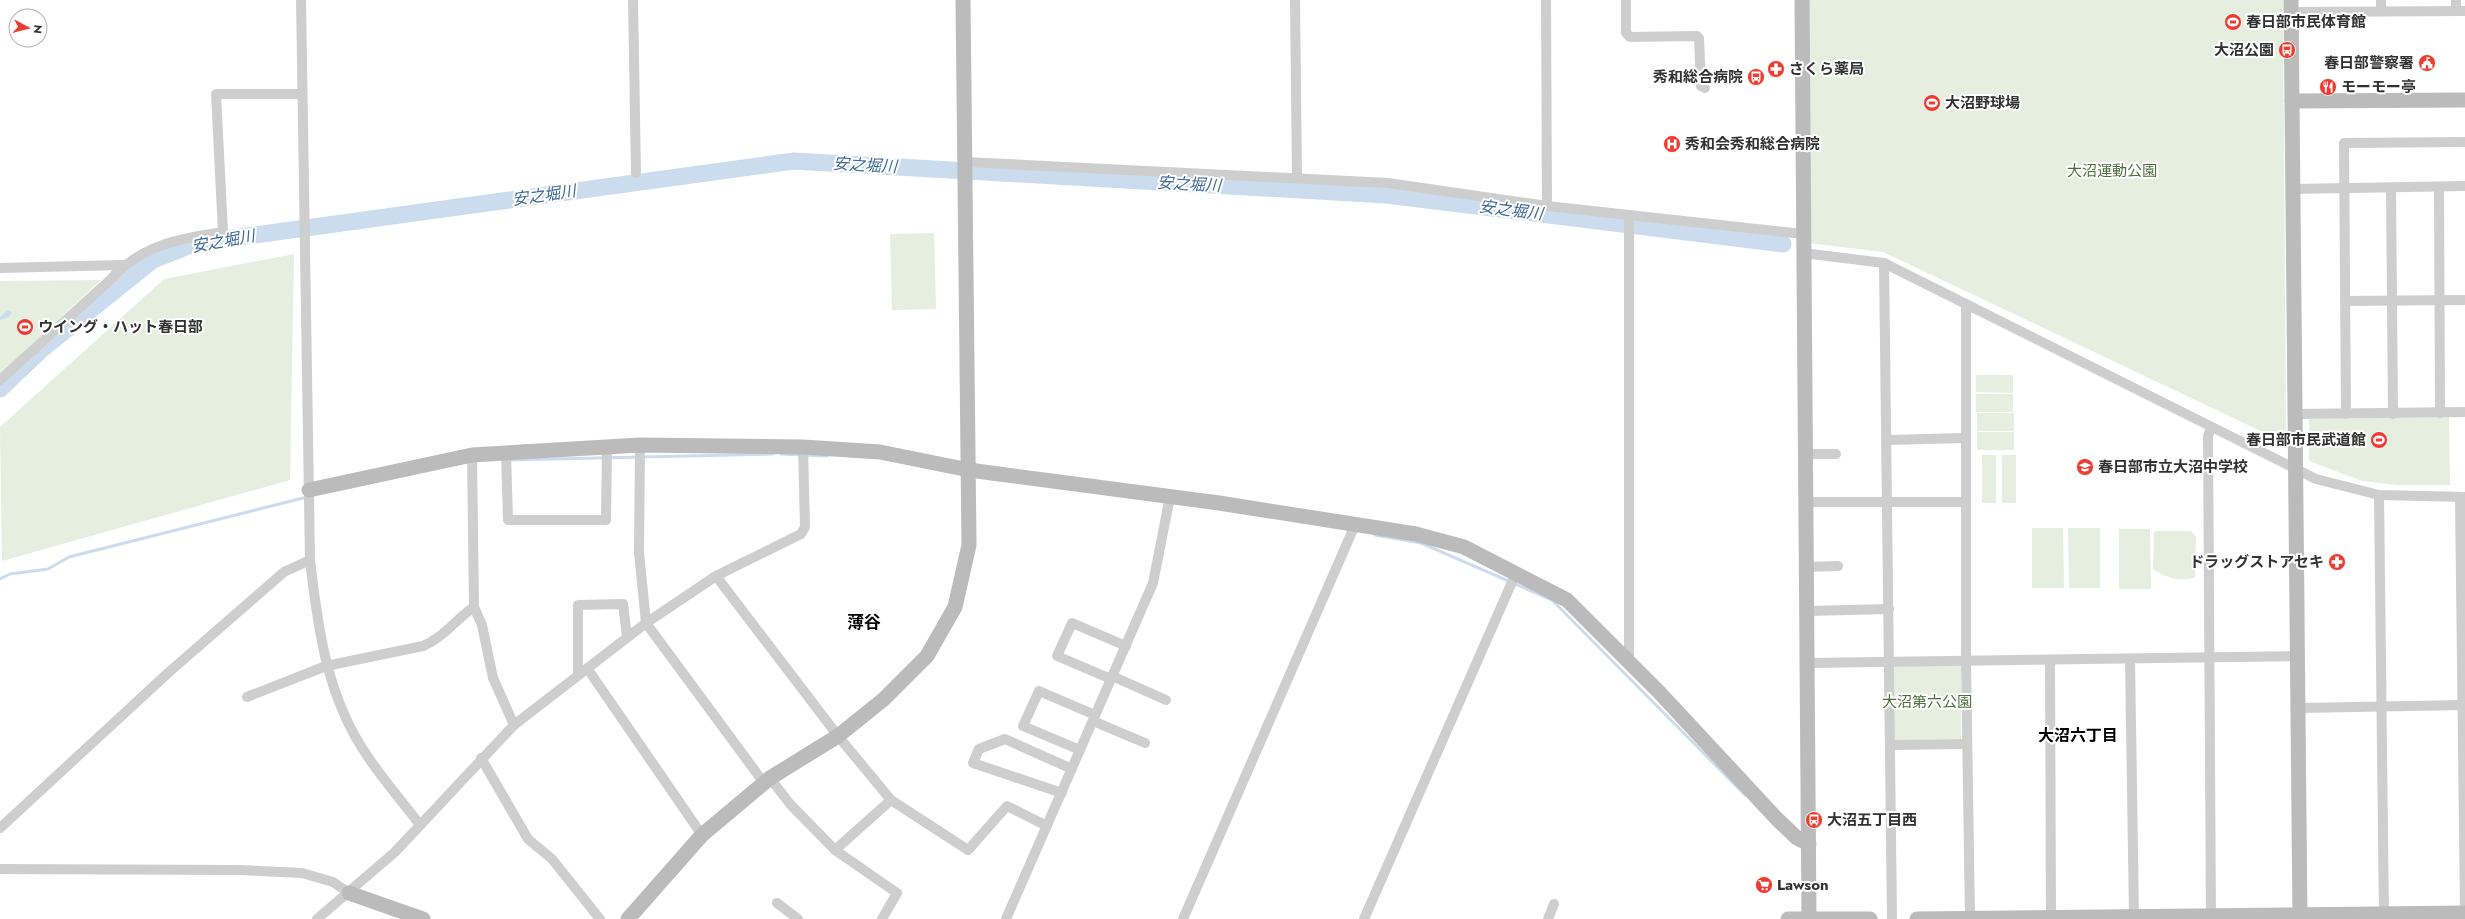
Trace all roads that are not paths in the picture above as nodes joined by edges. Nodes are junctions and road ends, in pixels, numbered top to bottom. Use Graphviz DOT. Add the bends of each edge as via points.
graph roads {
  1 [pos="301,0"];
  2 [pos="633,0"];
  3 [pos="963,0"];
  4 [pos="1295,0"];
  5 [pos="1546,0"];
  6 [pos="1626,0"];
  7 [pos="1802,0"];
  8 [pos="2381,0"];
  9 [pos="2456,0"];
  10 [pos="2291,6"];
  11 [pos="2381,11"];
  12 [pos="2460,11"];
  13 [pos="1705,88"];
  14 [pos="302,94"];
  15 [pos="2465,100"];
  16 [pos="2292,101"];
  17 [pos="2465,142"];
  18 [pos="966,162"];
  19 [pos="636,173"];
  20 [pos="1297,177"];
  21 [pos="2465,186"];
  22 [pos="2439,187"];
  23 [pos="2344,188"];
  24 [pos="2391,188"];
  25 [pos="2292,189"];
  26 [pos="1547,206"];
  27 [pos="1629,216"];
  28 [pos="1803,234"];
  29 [pos="1803,253"];
  30 [pos="1884,263"];
  31 [pos="123,265"];
  32 [pos="0,268"];
  33 [pos="2465,300"];
  34 [pos="2345,301"];
  35 [pos="2392,301"];
  36 [pos="2440,301"];
  37 [pos="1966,304"];
  38 [pos="0,380"];
  39 [pos="2465,412"];
  40 [pos="2440,413"];
  41 [pos="2295,414"];
  42 [pos="2346,414"];
  43 [pos="2393,414"];
  44 [pos="2211,428"];
  45 [pos="1966,438"];
  46 [pos="1887,440"];
  47 [pos="640,445"];
  48 [pos="607,447"];
  49 [pos="803,447"];
  50 [pos="506,453"];
  51 [pos="1805,454"];
  52 [pos="1836,454"];
  53 [pos="472,455"];
  54 [pos="969,470"];
  55 [pos="2296,470"];
  56 [pos="309,495"];
  57 [pos="2379,495"];
  58 [pos="1170,497"];
  59 [pos="2463,497"];
  60 [pos="1805,502"];
  61 [pos="1886,502"];
  62 [pos="1965,502"];
  63 [pos="1355,525"];
  64 [pos="310,560"];
  65 [pos="1838,566"];
  66 [pos="1806,567"];
  67 [pos="1516,573"];
  68 [pos="716,576"];
  69 [pos="474,607"];
  70 [pos="1889,609"];
  71 [pos="1807,611"];
  72 [pos="646,623"];
  73 [pos="627,637"];
  74 [pos="1126,646"];
  75 [pos="2297,656"];
  76 [pos="2209,658"];
  77 [pos="2130,659"];
  78 [pos="2050,660"];
  79 [pos="1889,661"];
  80 [pos="1966,661"];
  81 [pos="1630,662"];
  82 [pos="1808,662"];
  83 [pos="326,666"];
  84 [pos="587,668"];
  85 [pos="578,675"];
  86 [pos="1112,678"];
  87 [pos="247,697"];
  88 [pos="1166,700"];
  89 [pos="2464,705"];
  90 [pos="2381,706"];
  91 [pos="2298,708"];
  92 [pos="1094,718"];
  93 [pos="514,725"];
  94 [pos="838,736"];
  95 [pos="1145,743"];
  96 [pos="1967,744"];
  97 [pos="1890,745"];
  98 [pos="1080,750"];
  99 [pos="481,758"];
  100 [pos="1072,769"];
  101 [pos="767,781"];
  102 [pos="1062,793"];
  103 [pos="891,800"];
  104 [pos="420,825"];
  105 [pos="1047,826"];
  106 [pos="0,828"];
  107 [pos="702,835"];
  108 [pos="1809,844"];
  109 [pos="835,850"];
  110 [pos="0,869"];
  111 [pos="349,892"];
  112 [pos="777,902"];
  113 [pos="1554,904"];
  114 [pos="2465,913"];
  115 [pos="2134,917"];
  116 [pos="2384,917"];
  117 [pos="2051,918"];
  118 [pos="2211,918"];
  119 [pos="2300,918"];
  120 [pos="317,919"];
  121 [pos="423,919"];
  122 [pos="600,919"];
  123 [pos="628,919"];
  124 [pos="798,919"];
  125 [pos="882,919"];
  126 [pos="1006,919"];
  127 [pos="1183,919"];
  128 [pos="1364,919"];
  129 [pos="1548,919"];
  130 [pos="1788,919"];
  131 [pos="1809,919"];
  132 [pos="1870,919"];
  133 [pos="1892,919"];
  134 [pos="1917,919"];
  135 [pos="1931,919"];
  136 [pos="1970,919"];
  1 -- 14 [label="street"];
  2 -- 19 [label="street"];
  3 -- 18 [label="street"];
  4 -- 20 [label="street"];
  5 -- 26 [label="street"];
  6 -- 13 [label="street" via="1626,33 1630,37 1699,38 1702,86"];
  7 -- 28 [label="street"];
  8 -- 11 [label="street"];
  9 -- 12 [label="street"];
  10 -- 11 [label="street"];
  10 -- 16 [label="street"];
  11 -- 12 [label="street"];
  14 -- 31 [label="street" via="216,94 223,232 180,238 154,247"];
  14 -- 56 [label="street"];
  15 -- 16 [label="street"];
  16 -- 25 [label="street"];
  17 -- 23 [label="street" via="2344,143"];
  18 -- 20 [label="street"];
  18 -- 54 [label="street"];
  20 -- 26 [label="street" via="1388,183"];
  21 -- 22 [label="street"];
  22 -- 24 [label="street"];
  22 -- 36 [label="street"];
  23 -- 24 [label="street"];
  23 -- 25 [label="street"];
  23 -- 34 [label="street"];
  24 -- 35 [label="street"];
  25 -- 41 [label="street"];
  26 -- 27 [label="street"];
  27 -- 28 [label="street"];
  27 -- 81 [label="street"];
  28 -- 29 [label="street"];
  29 -- 30 [label="street"];
  29 -- 51 [label="street"];
  30 -- 37 [label="street"];
  30 -- 46 [label="street"];
  31 -- 32 [label="street"];
  31 -- 38 [label="street" via="109,281"];
  33 -- 36 [label="street"];
  34 -- 35 [label="street"];
  34 -- 42 [label="street"];
  35 -- 36 [label="street"];
  35 -- 43 [label="street"];
  36 -- 40 [label="street"];
  37 -- 44 [label="street"];
  37 -- 45 [label="street"];
  39 -- 40 [label="street"];
  40 -- 43 [label="street"];
  41 -- 42 [label="street"];
  41 -- 55 [label="street"];
  42 -- 43 [label="street"];
  44 -- 55 [label="street"];
  44 -- 76 [label="street" via="2208,436"];
  45 -- 46 [label="street"];
  45 -- 62 [label="street"];
  46 -- 61 [label="street"];
  47 -- 48 [label="street"];
  47 -- 49 [label="street"];
  47 -- 72 [label="street" via="639,552"];
  48 -- 50 [label="street"];
  48 -- 50 [label="street" via="606,520 508,520"];
  49 -- 54 [label="street" via="880,452"];
  49 -- 68 [label="street" via="805,527 802,534"];
  50 -- 53 [label="street"];
  51 -- 52 [label="street"];
  51 -- 60 [label="street"];
  53 -- 56 [label="street"];
  53 -- 69 [label="street"];
  54 -- 58 [label="street"];
  54 -- 94 [label="street" via="969,545 955,607 927,656 884,699"];
  55 -- 57 [label="street" via="2336,486"];
  55 -- 75 [label="street"];
  56 -- 64 [label="street"];
  57 -- 59 [label="street"];
  57 -- 90 [label="street"];
  58 -- 63 [label="street"];
  58 -- 74 [label="street" via="1153,583"];
  59 -- 89 [label="street"];
  60 -- 61 [label="street"];
  60 -- 66 [label="street"];
  61 -- 62 [label="street"];
  61 -- 70 [label="street"];
  62 -- 80 [label="street"];
  63 -- 67 [label="street" via="1416,534 1464,547"];
  63 -- 127 [label="street"];
  64 -- 83 [label="street" via="320,644"];
  64 -- 106 [label="street" via="278,577 152,687"];
  65 -- 66 [label="street"];
  66 -- 71 [label="street"];
  67 -- 81 [label="street" via="1567,600"];
  67 -- 128 [label="street"];
  68 -- 72 [label="street"];
  68 -- 94 [label="street"];
  69 -- 83 [label="street" via="434,641 423,646"];
  69 -- 93 [label="street" via="482,625 493,678"];
  70 -- 71 [label="street"];
  70 -- 79 [label="street"];
  71 -- 82 [label="street"];
  72 -- 73 [label="street"];
  72 -- 101 [label="street"];
  73 -- 84 [label="street"];
  73 -- 85 [label="street" via="623,604 578,605"];
  74 -- 86 [label="street"];
  74 -- 86 [label="street" via="1072,623 1057,656"];
  75 -- 76 [label="street"];
  75 -- 91 [label="street"];
  76 -- 77 [label="street"];
  76 -- 118 [label="street"];
  77 -- 78 [label="street"];
  77 -- 115 [label="street"];
  78 -- 80 [label="street"];
  78 -- 117 [label="street"];
  79 -- 80 [label="street"];
  79 -- 82 [label="street"];
  79 -- 97 [label="street"];
  80 -- 96 [label="street"];
  81 -- 108 [label="street" via="1776,818 1798,838"];
  82 -- 108 [label="street"];
  83 -- 87 [label="street"];
  83 -- 104 [label="street" via="352,730 368,757"];
  84 -- 85 [label="street"];
  84 -- 107 [label="street"];
  85 -- 93 [label="street"];
  86 -- 88 [label="street"];
  86 -- 92 [label="street"];
  89 -- 90 [label="street"];
  89 -- 114 [label="street"];
  90 -- 91 [label="street"];
  90 -- 116 [label="street"];
  91 -- 119 [label="street"];
  92 -- 95 [label="street"];
  92 -- 98 [label="street"];
  92 -- 98 [label="street" via="1039,691 1023,726"];
  93 -- 99 [label="street"];
  94 -- 101 [label="street"];
  94 -- 103 [label="street"];
  96 -- 97 [label="street"];
  96 -- 136 [label="street"];
  97 -- 133 [label="street"];
  98 -- 100 [label="street"];
  99 -- 104 [label="street"];
  99 -- 122 [label="street" via="528,839 552,859"];
  100 -- 102 [label="street"];
  100 -- 102 [label="street" via="1005,740 979,749 973,763"];
  101 -- 107 [label="street"];
  101 -- 109 [label="street"];
  102 -- 105 [label="street"];
  103 -- 105 [label="street" via="968,850 1007,806"];
  103 -- 109 [label="street"];
  104 -- 111 [label="street" via="395,852"];
  105 -- 126 [label="street"];
  107 -- 123 [label="street"];
  108 -- 131 [label="street"];
  109 -- 125 [label="street" via="897,893"];
  110 -- 111 [label="street" via="240,870 302,873 333,882"];
  111 -- 120 [label="street"];
  111 -- 121 [label="street"];
  112 -- 124 [label="street"];
  113 -- 129 [label="street"];
  114 -- 116 [label="street"];
  115 -- 117 [label="street"];
  115 -- 118 [label="street"];
  116 -- 119 [label="street"];
  117 -- 136 [label="street"];
  118 -- 119 [label="street"];
  130 -- 131 [label="street"];
  131 -- 132 [label="street"];
  134 -- 135 [label="street"];
  135 -- 136 [label="street"];
}
